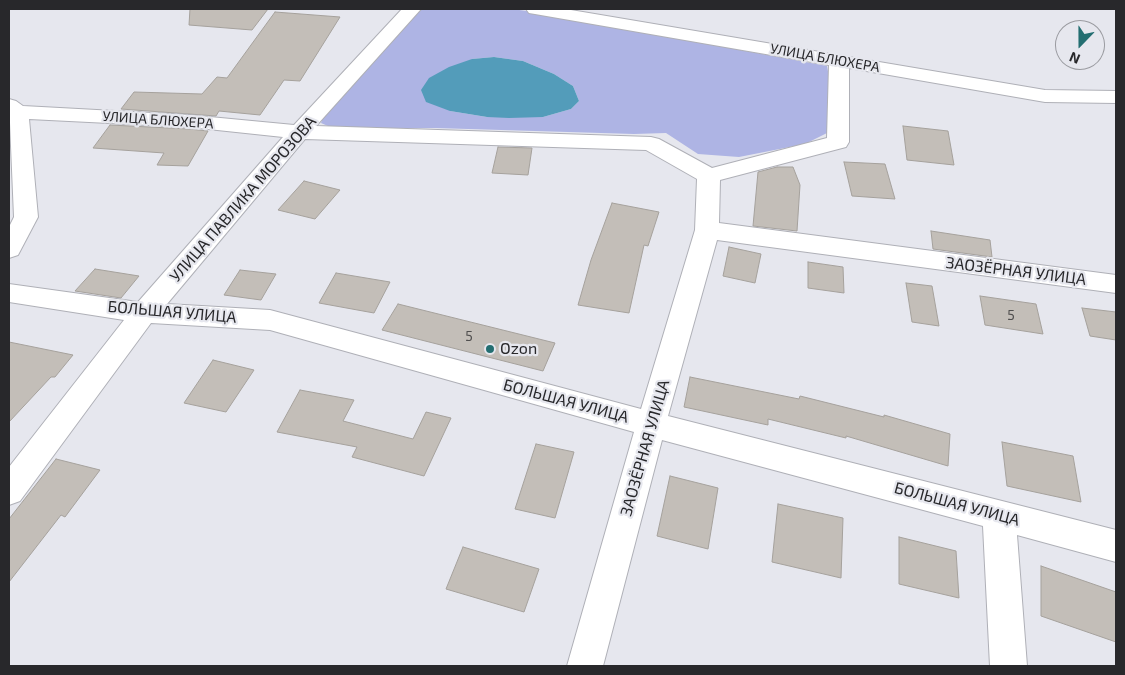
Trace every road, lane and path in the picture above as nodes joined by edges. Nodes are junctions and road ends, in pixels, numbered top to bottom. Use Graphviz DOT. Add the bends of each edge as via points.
graph roads {
  1 [pos="412,9"];
  2 [pos="546,10"];
  3 [pos="840,60"];
  4 [pos="1116,97"];
  5 [pos="13,109"];
  6 [pos="299,132"];
  7 [pos="709,176"];
  8 [pos="707,230"];
  9 [pos="9,249"];
  10 [pos="1116,284"];
  11 [pos="9,293"];
  12 [pos="144,313"];
  13 [pos="651,424"];
  14 [pos="9,491"];
  15 [pos="999,514"];
  16 [pos="1116,546"];
  17 [pos="585,666"];
  18 [pos="1009,666"];
  1 -- 6 [label="street, УЛИЦА ПАВЛИКА МОРОЗОВА"];
  2 -- 3 [label="street, УЛИЦА БЛЮХЕРА"];
  3 -- 4 [label="street, УЛИЦА БЛЮХЕРА" via="1045,96"];
  3 -- 7 [label="street" via="838,142"];
  5 -- 6 [label="street, УЛИЦА БЛЮХЕРА"];
  5 -- 9 [label="street" via="26,217"];
  6 -- 7 [label="street, УЛИЦА БЛЮХЕРА" via="651,144"];
  6 -- 12 [label="street, УЛИЦА ПАВЛИКА МОРОЗОВА"];
  7 -- 8 [label="street, ЗАОЗЁРНАЯ УЛИЦА"];
  8 -- 10 [label="street, ЗАОЗЁРНАЯ УЛИЦА"];
  8 -- 13 [label="street, ЗАОЗЁРНАЯ УЛИЦА"];
  11 -- 12 [label="street, БОЛЬШАЯ УЛИЦА"];
  12 -- 13 [label="street, БОЛЬШАЯ УЛИЦА" via="270,320"];
  12 -- 14 [label="street, УЛИЦА ПАВЛИКА МОРОЗОВА"];
  13 -- 15 [label="street, БОЛЬШАЯ УЛИЦА"];
  13 -- 17 [label="street, ЗАОЗЁРНАЯ УЛИЦА"];
  15 -- 16 [label="street, БОЛЬШАЯ УЛИЦА"];
  15 -- 18 [label="street"];
}
